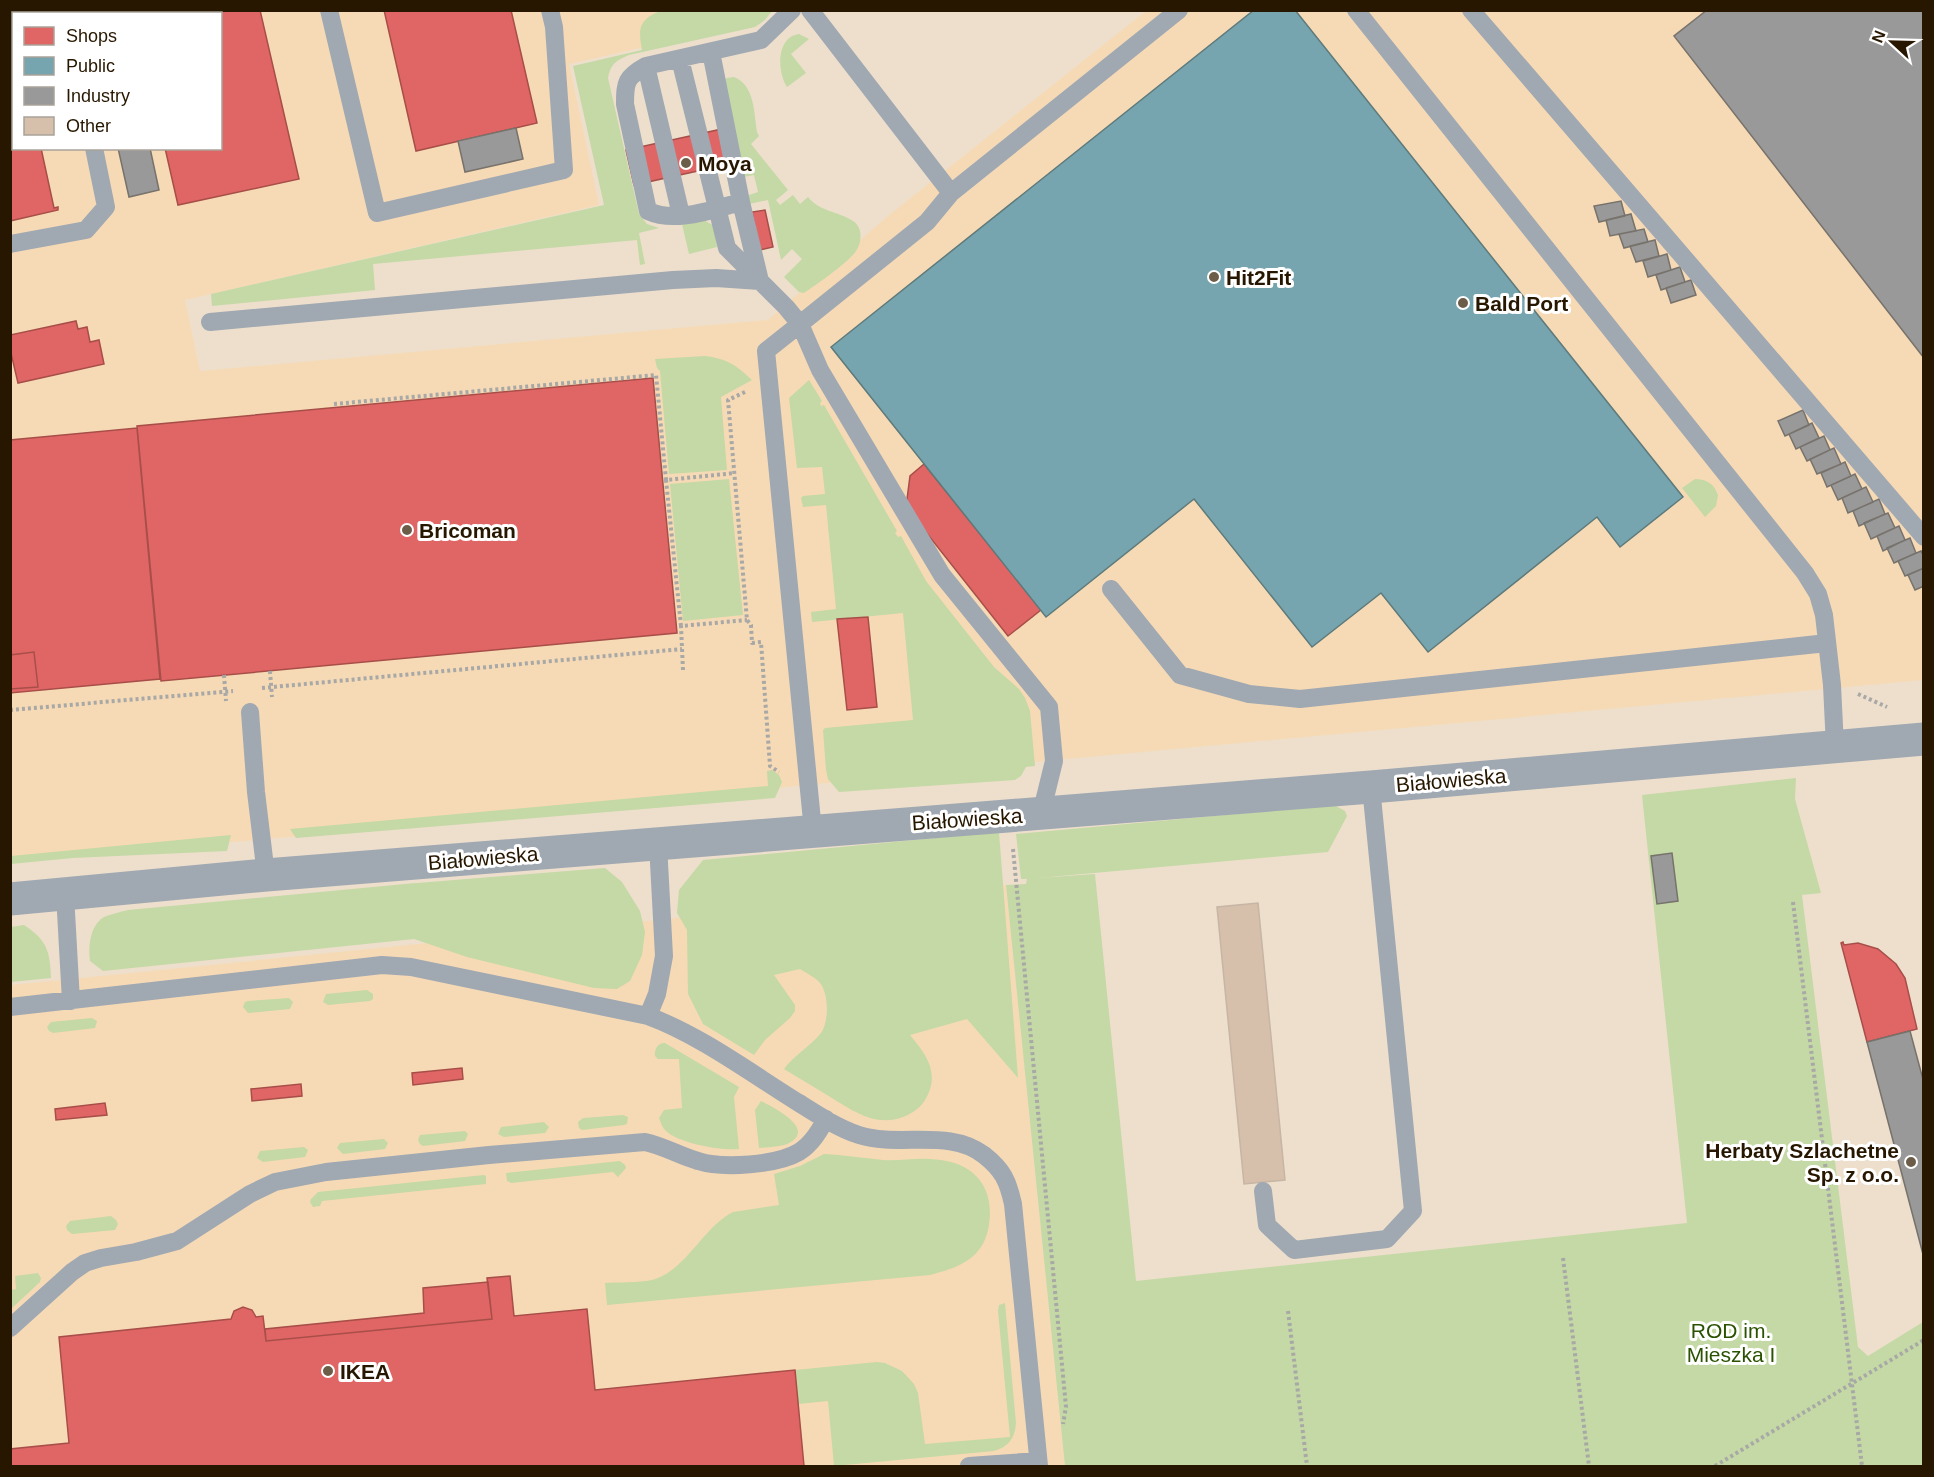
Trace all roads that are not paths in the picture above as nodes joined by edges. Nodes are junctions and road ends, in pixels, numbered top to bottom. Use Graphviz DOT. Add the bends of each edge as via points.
graph roads {
  1 [pos="329,10"];
  2 [pos="550,10"];
  3 [pos="792,10"];
  4 [pos="810,10"];
  5 [pos="1179,10"];
  6 [pos="1356,10"];
  7 [pos="1471,10"];
  8 [pos="711,52"];
  9 [pos="680,59"];
  10 [pos="646,66"];
  11 [pos="94,150"];
  12 [pos="951,193"];
  13 [pos="741,202"];
  14 [pos="716,208"];
  15 [pos="681,215"];
  16 [pos="10,244"];
  17 [pos="760,281"];
  18 [pos="210,322"];
  19 [pos="800,324"];
  20 [pos="1923,537"];
  21 [pos="1111,589"];
  22 [pos="1827,643"];
  23 [pos="250,712"];
  24 [pos="1923,739"];
  25 [pos="1835,747"];
  26 [pos="1371,787"];
  27 [pos="1041,814"];
  28 [pos="813,831"];
  29 [pos="658,844"];
  30 [pos="266,875"];
  31 [pos="65,894"];
  32 [pos="10,898"];
  33 [pos="71,1001"];
  34 [pos="10,1007"];
  35 [pos="648,1016"];
  36 [pos="826,1119"];
  37 [pos="1263,1191"];
  38 [pos="10,1328"];
  39 [pos="1038,1464"];
  40 [pos="969,1467"];
  1 -- 2 [label="lane" via="377,213 564,170"];
  3 -- 8 [label="lane" via="760,40"];
  4 -- 12 [label="lane"];
  5 -- 12 [label="lane"];
  6 -- 22 [label="lane" via="1805,573 1818,594"];
  7 -- 20 [label="lane"];
  8 -- 9 [label="lane"];
  8 -- 13 [label="lane"];
  9 -- 10 [label="lane"];
  9 -- 14 [label="lane"];
  10 -- 15 [label="lane"];
  10 -- 15 [label="lane" via="630,75 625,104 648,211"];
  11 -- 16 [label="lane" via="106,207 86,230"];
  12 -- 19 [label="lane" via="927,222"];
  13 -- 14 [label="lane"];
  13 -- 17 [label="lane"];
  14 -- 15 [label="lane"];
  14 -- 17 [label="lane" via="727,248"];
  17 -- 18 [label="lane" via="673,280"];
  17 -- 19 [label="lane"];
  19 -- 27 [label="lane" via="820,370 942,575 1049,707 1054,761"];
  19 -- 28 [label="lane" via="766,351"];
  21 -- 22 [label="lane" via="1180,675 1250,694 1300,699"];
  22 -- 25 [label="lane"];
  23 -- 30 [label="lane"];
  24 -- 25 [label="street, Białowieska"];
  25 -- 26 [label="street, Białowieska"];
  26 -- 27 [label="street, Białowieska"];
  26 -- 37 [label="lane" via="1413,1211 1387,1239 1294,1250 1267,1225"];
  27 -- 28 [label="street, Białowieska"];
  28 -- 29 [label="street, Białowieska"];
  29 -- 30 [label="street, Białowieska"];
  29 -- 35 [label="lane" via="664,956 657,994"];
  30 -- 31 [label="street, Białowieska"];
  31 -- 32 [label="street, Białowieska"];
  31 -- 33 [label="lane"];
  33 -- 34 [label="lane"];
  33 -- 35 [label="lane" via="390,965"];
  35 -- 36 [label="lane" via="681,1030"];
  36 -- 38 [label="lane" via="809,1144 776,1161 709,1164 645,1142 489,1155 275,1182 177,1241 85,1263"];
  36 -- 39 [label="lane" via="868,1137 972,1146 998,1166 1013,1204"];
  39 -- 40 [label="lane"];
}
